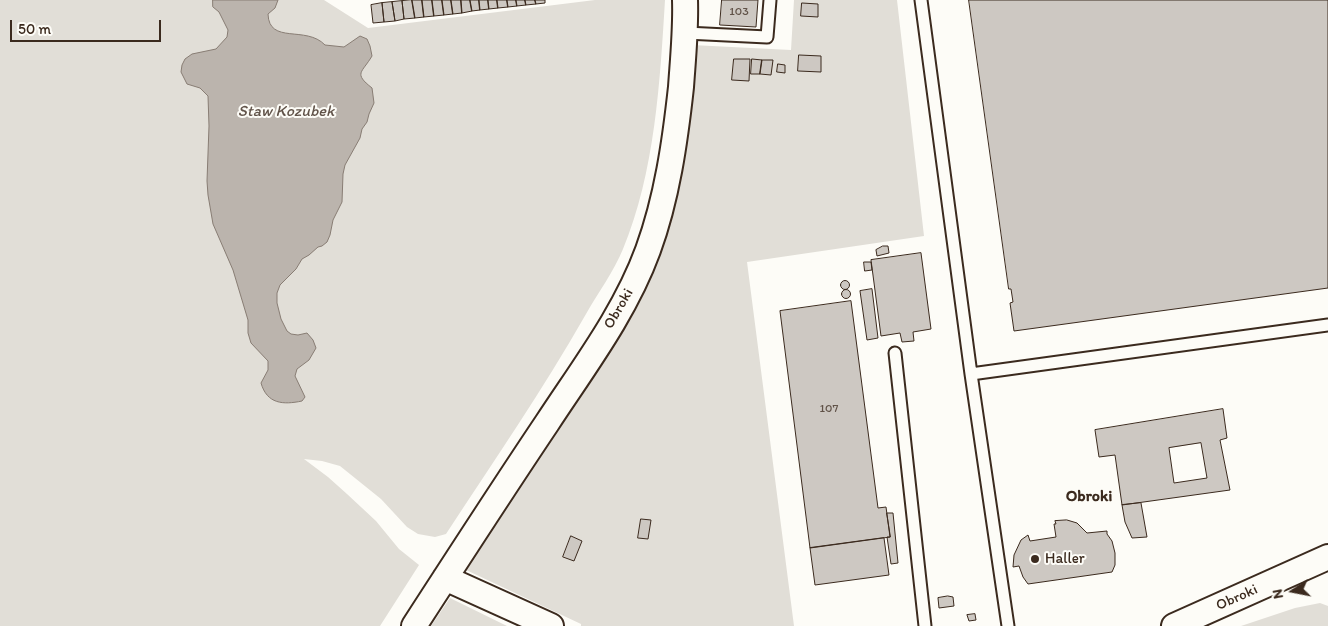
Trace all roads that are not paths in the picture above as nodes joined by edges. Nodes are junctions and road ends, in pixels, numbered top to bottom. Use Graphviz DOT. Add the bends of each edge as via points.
graph roads {
  1 [pos="685,0"];
  2 [pos="770,0"];
  3 [pos="921,0"];
  4 [pos="686,33"];
  5 [pos="1328,325"];
  6 [pos="895,353"];
  7 [pos="971,374"];
  8 [pos="1328,557"];
  9 [pos="445,578"];
  10 [pos="414,626"];
  11 [pos="551,626"];
  12 [pos="925,626"];
  13 [pos="1008,626"];
  14 [pos="1174,626"];
  1 -- 4 [label="street, Obroki"];
  2 -- 4 [label="lane" via="767,37"];
  3 -- 7 [label="lane"];
  4 -- 9 [label="street, Obroki" via="677,128 668,180 656,227 638,275 622,306"];
  5 -- 7 [label="lane"];
  6 -- 12 [label="lane"];
  7 -- 13 [label="lane"];
  8 -- 14 [label="street, Obroki"];
  9 -- 10 [label="street, Obroki"];
  9 -- 11 [label="street"];
}
